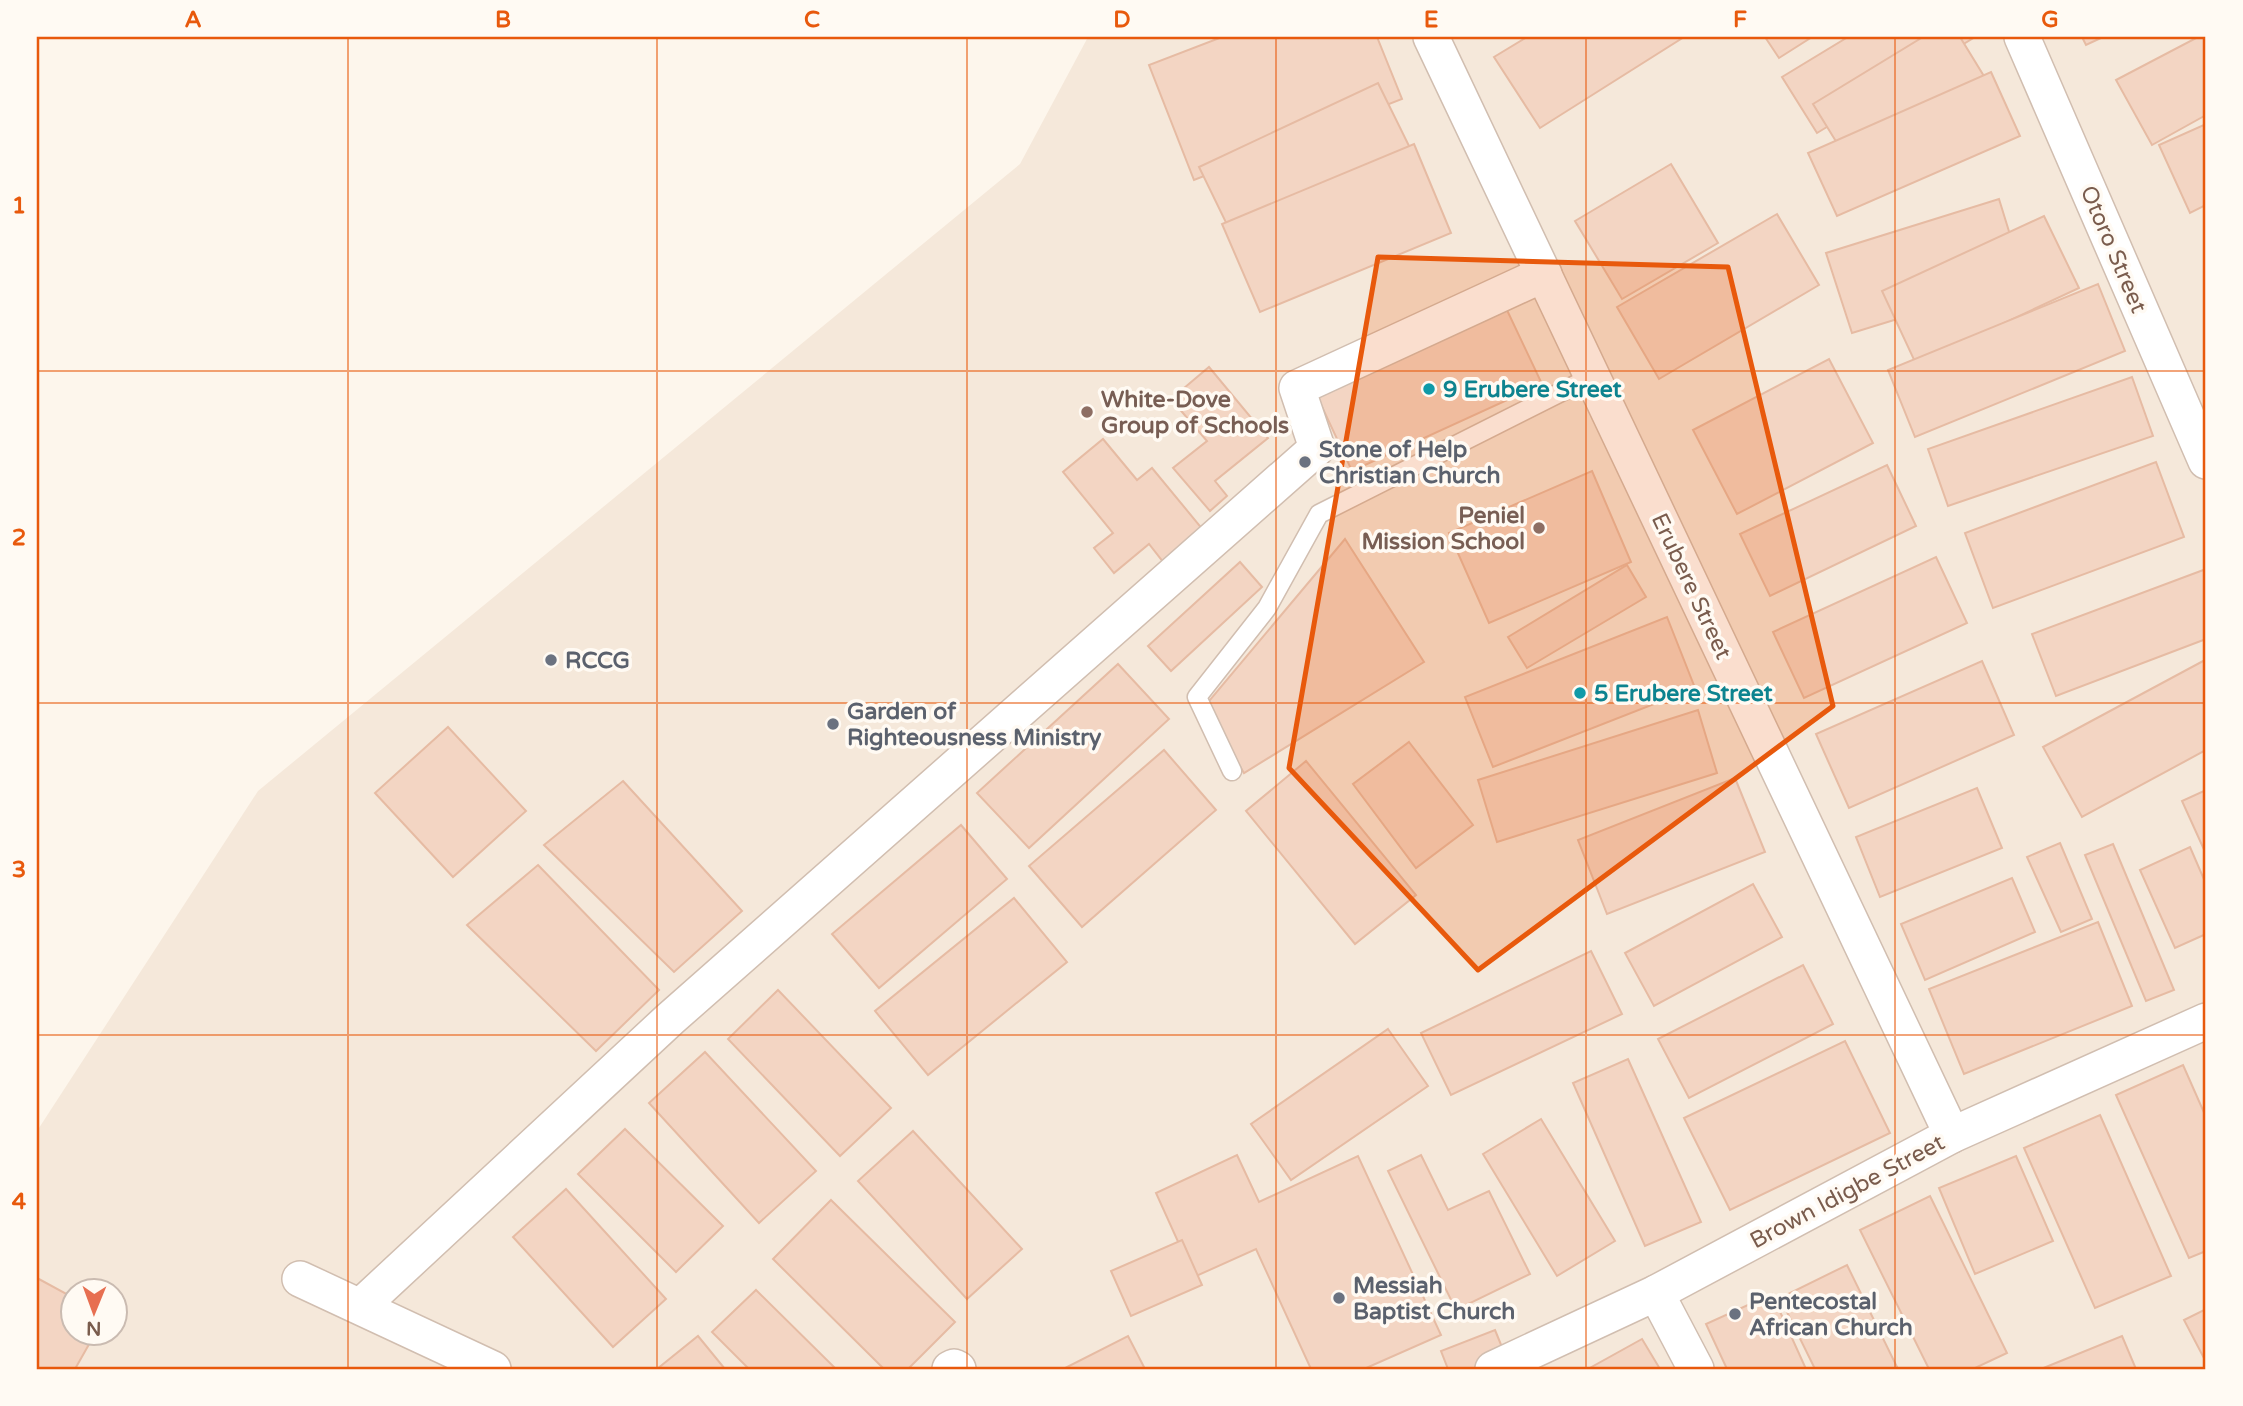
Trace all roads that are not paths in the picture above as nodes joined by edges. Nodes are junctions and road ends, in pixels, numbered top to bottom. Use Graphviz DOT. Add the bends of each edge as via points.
graph roads {
  1 [pos="1432,37"];
  2 [pos="2022,37"];
  3 [pos="1544,274"];
  4 [pos="1593,376"];
  5 [pos="2206,461"];
  6 [pos="1233,771"];
  7 [pos="2206,1021"];
  8 [pos="1952,1135"];
  9 [pos="300,1279"];
  10 [pos="1656,1293"];
  11 [pos="361,1306"];
  12 [pos="493,1369"];
  13 [pos="950,1369"];
  14 [pos="957,1369"];
  15 [pos="1493,1369"];
  16 [pos="1696,1369"];
  1 -- 3 [label="street, Erubere Street"];
  2 -- 5 [label="street, Otoro Street"];
  3 -- 4 [label="street, Erubere Street"];
  3 -- 11 [label="street" via="1297,388 1317,449 670,1019"];
  4 -- 6 [label="lane" via="1319,514 1267,608 1197,697"];
  4 -- 8 [label="street, Erubere Street"];
  7 -- 8 [label="street, Brown Idigbe Street"];
  8 -- 10 [label="street, Brown Idigbe Street"];
  9 -- 11 [label="street"];
  10 -- 15 [label="street, Brown Idigbe Street"];
  10 -- 16 [label="street"];
  11 -- 12 [label="street"];
  13 -- 14 [label="street"];
}
